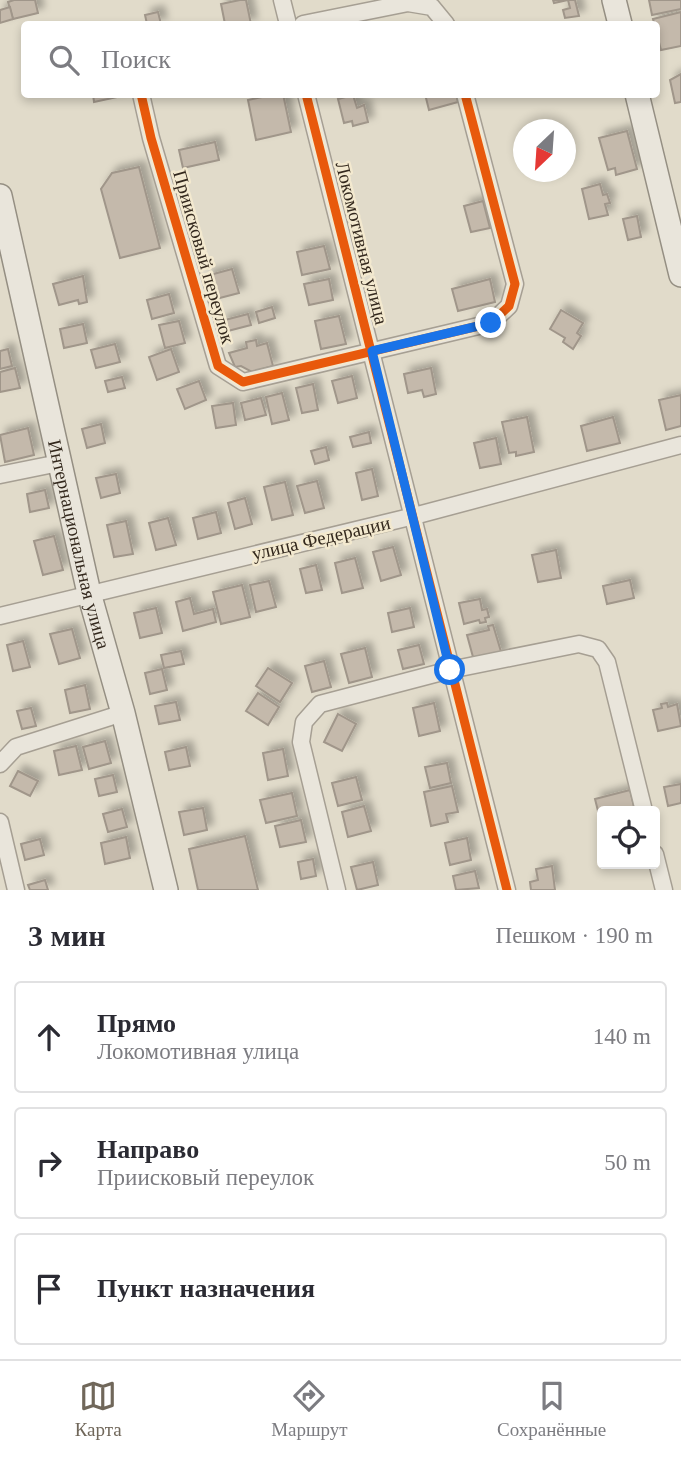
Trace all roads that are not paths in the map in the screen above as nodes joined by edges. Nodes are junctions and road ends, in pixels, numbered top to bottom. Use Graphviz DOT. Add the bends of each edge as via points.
graph roads {
  1 [pos="282,0"];
  2 [pos="614,0"];
  3 [pos="287,21"];
  4 [pos="318,21"];
  5 [pos="444,21"];
  6 [pos="619,21"];
  7 [pos="142,98"];
  8 [pos="307,98"];
  9 [pos="466,98"];
  10 [pos="638,98"];
  11 [pos="0,196"];
  12 [pos="681,272"];
  13 [pos="372,351"];
  14 [pos="681,445"];
  15 [pos="59,463"];
  16 [pos="0,475"];
  17 [pos="414,516"];
  18 [pos="89,593"];
  19 [pos="0,616"];
  20 [pos="450,670"];
  21 [pos="123,713"];
  22 [pos="0,764"];
  23 [pos="643,806"];
  24 [pos="0,822"];
  25 [pos="659,869"];
  26 [pos="16,890"];
  27 [pos="166,890"];
  28 [pos="337,890"];
  29 [pos="507,890"];
  30 [pos="664,890"];
  1 -- 3 [label="street"];
  2 -- 6 [label="street"];
  4 -- 5 [label="street" via="408,3 432,7"];
  7 -- 13 [label="street, Приисковый переулок" via="218,366 243,382"];
  8 -- 13 [label="street, Локомотивная улица"];
  9 -- 13 [label="street, Приисковый переулок" via="515,284 509,306 491,323"];
  10 -- 12 [label="street"];
  11 -- 15 [label="street, Интернациональная улица"];
  13 -- 17 [label="street, Локомотивная улица"];
  14 -- 17 [label="street, улица Федерации"];
  15 -- 16 [label="street"];
  15 -- 18 [label="street, Интернациональная улица"];
  17 -- 18 [label="street, улица Федерации"];
  17 -- 20 [label="street, Локомотивная улица"];
  18 -- 19 [label="street, улица Федерации"];
  18 -- 21 [label="street, Интернациональная улица"];
  20 -- 23 [label="street" via="579,645 598,649 607,662"];
  20 -- 28 [label="street" via="320,704 304,722 301,742"];
  20 -- 29 [label="street, Локомотивная улица"];
  21 -- 22 [label="street" via="16,747"];
  21 -- 27 [label="street, Интернациональная улица"];
  24 -- 26 [label="street"];
  25 -- 30 [label="street"];
}
